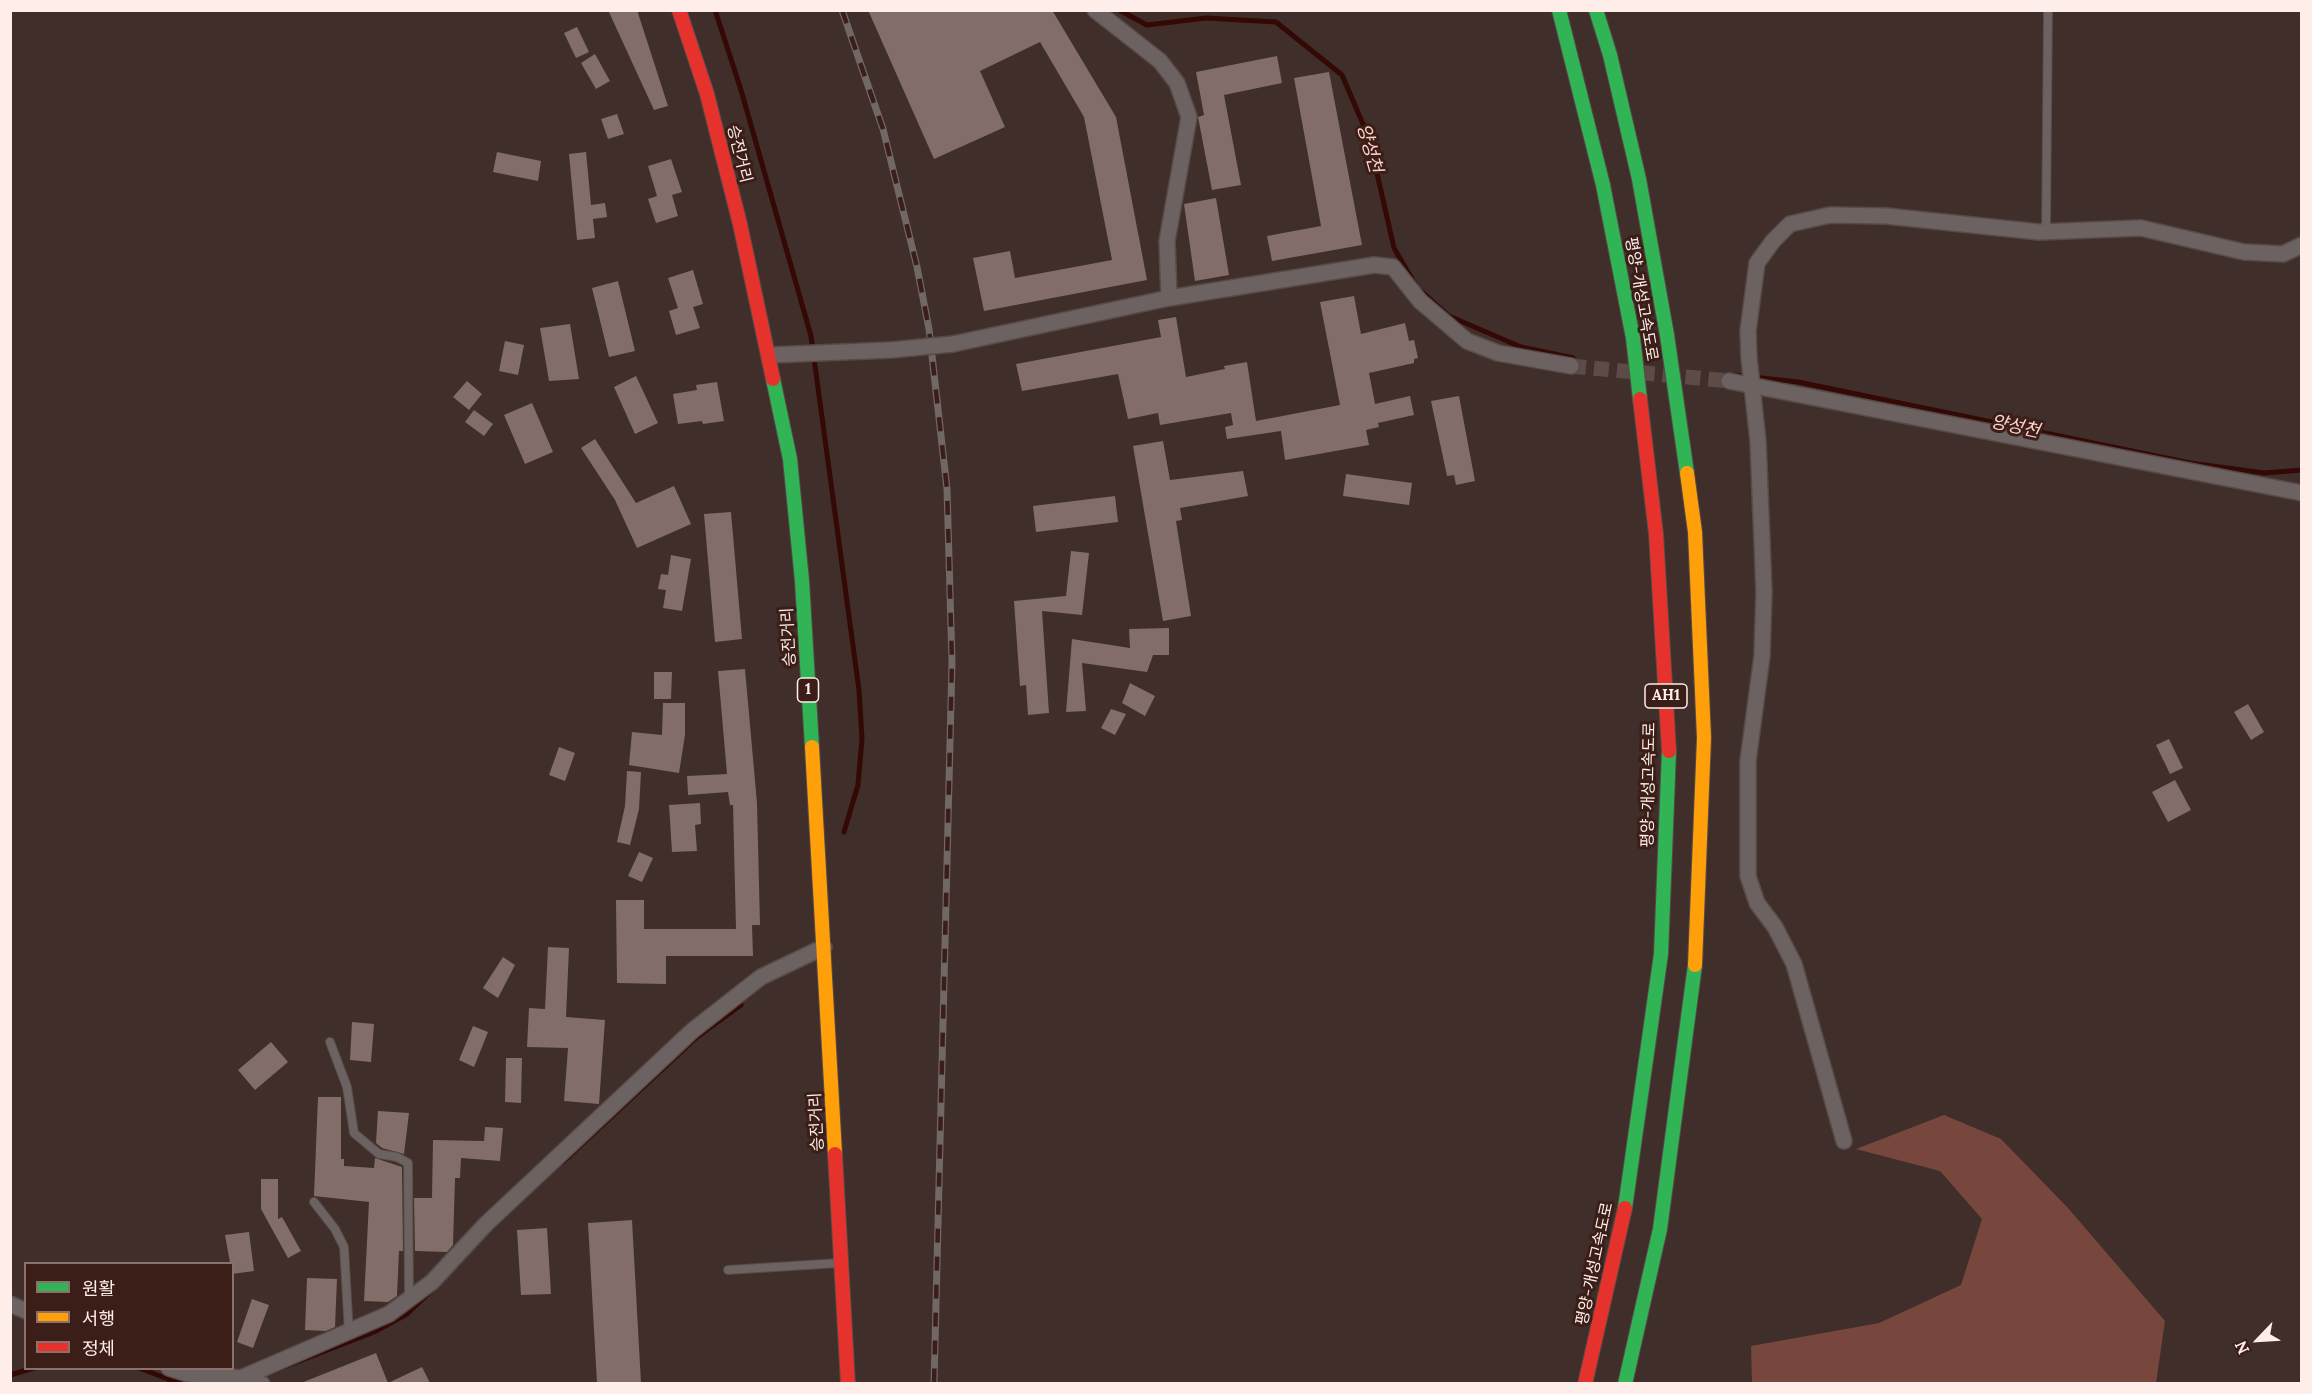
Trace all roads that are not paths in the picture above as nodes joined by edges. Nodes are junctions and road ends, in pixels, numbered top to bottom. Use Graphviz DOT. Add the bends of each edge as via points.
graph roads {
  1 [pos="679,10"];
  2 [pos="1095,10"];
  3 [pos="1559,10"];
  4 [pos="1596,10"];
  5 [pos="2048,10"];
  6 [pos="2046,232"];
  7 [pos="2301,245"];
  8 [pos="1169,298"];
  9 [pos="770,355"];
  10 [pos="1571,366"];
  11 [pos="1729,381"];
  12 [pos="1752,384"];
  13 [pos="2301,493"];
  14 [pos="824,947"];
  15 [pos="330,1042"];
  16 [pos="1844,1141"];
  17 [pos="314,1202"];
  18 [pos="841,1263"];
  19 [pos="728,1270"];
  20 [pos="409,1299"];
  21 [pos="10,1304"];
  22 [pos="24,1310"];
  23 [pos="349,1333"];
  24 [pos="175,1370"];
  25 [pos="241,1378"];
  26 [pos="262,1383"];
  27 [pos="848,1383"];
  28 [pos="1585,1383"];
  29 [pos="1625,1383"];
  1 -- 9 [label="main road, 승전거리 / 1" via="707,94"];
  2 -- 8 [label="street" via="1160,61 1177,83 1189,117 1167,241"];
  3 -- 28 [label="main road, 평양-개성고속도로 / AH1" via="1600,174 1633,338 1656,534 1669,740 1661,954 1623,1221"];
  4 -- 29 [label="main road, 평양-개성고속도로 / AH1" via="1639,179 1667,335 1695,532 1704,738 1696,957 1660,1229"];
  5 -- 6 [label="lane"];
  6 -- 7 [label="street" via="2141,228 2244,252 2283,254"];
  6 -- 12 [label="street" via="1830,214 1790,224 1757,263 1748,331"];
  8 -- 9 [label="street, bridge" via="953,344"];
  8 -- 10 [label="street" via="1374,266 1393,267 1420,301 1467,340 1498,353"];
  9 -- 14 [label="main road, 승전거리 / 1" via="790,459 802,580"];
  11 -- 12 [label="street"];
  12 -- 13 [label="street"];
  12 -- 16 [label="street" via="1764,592 1762,656 1748,761 1748,876 1757,903 1794,964"];
  14 -- 18 [label="main road, 승전거리 / 1"];
  14 -- 20 [label="street" via="761,977 692,1031 486,1224 432,1282"];
  15 -- 20 [label="lane" via="347,1086 354,1132 379,1154 408,1163"];
  17 -- 23 [label="lane" via="344,1247"];
  18 -- 19 [label="lane"];
  18 -- 27 [label="main road, 승전거리 / 1"];
  20 -- 23 [label="street"];
  21 -- 22 [label="street"];
  23 -- 25 [label="street"];
  24 -- 25 [label="street"];
  25 -- 26 [label="street"];
}
